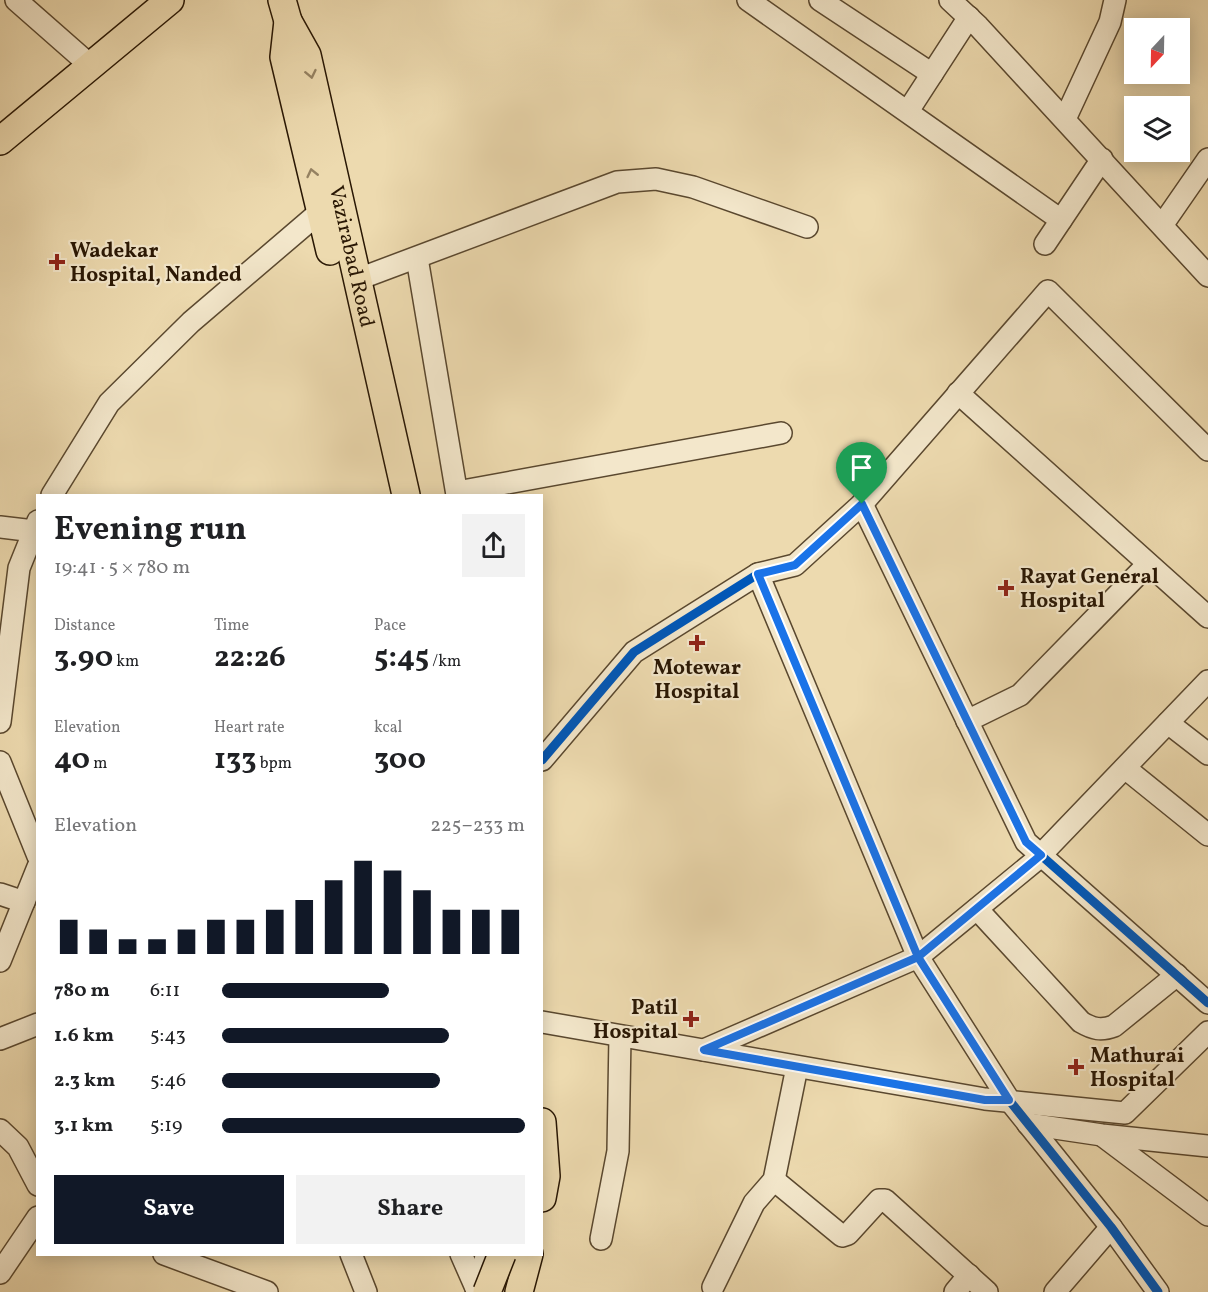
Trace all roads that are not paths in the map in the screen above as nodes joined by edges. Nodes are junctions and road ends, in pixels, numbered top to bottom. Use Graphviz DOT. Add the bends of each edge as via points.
graph roads {
  1 [pos="16,0"];
  2 [pos="170,0"];
  3 [pos="748,0"];
  4 [pos="820,0"];
  5 [pos="950,0"];
  6 [pos="1115,0"];
  7 [pos="285,10"];
  8 [pos="969,17"];
  9 [pos="91,66"];
  10 [pos="932,74"];
  11 [pos="908,111"];
  12 [pos="1065,119"];
  13 [pos="0,141"];
  14 [pos="1102,159"];
  15 [pos="1208,159"];
  16 [pos="321,211"];
  17 [pos="1061,220"];
  18 [pos="1163,225"];
  19 [pos="807,227"];
  20 [pos="1045,244"];
  21 [pos="417,258"];
  22 [pos="1208,276"];
  23 [pos="356,280"];
  24 [pos="958,393"];
  25 [pos="781,433"];
  26 [pos="1208,450"];
  27 [pos="457,493"];
  28 [pos="53,494"];
  29 [pos="389,494"];
  30 [pos="406,494"];
  31 [pos="862,504"];
  32 [pos="0,526"];
  33 [pos="36,526"];
  34 [pos="1148,564"];
  35 [pos="758,574"];
  36 [pos="1208,617"];
  37 [pos="1208,681"];
  38 [pos="967,721"];
  39 [pos="0,722"];
  40 [pos="1168,723"];
  41 [pos="1208,754"];
  42 [pos="543,758"];
  43 [pos="1,764"];
  44 [pos="1125,768"];
  45 [pos="1208,835"];
  46 [pos="36,851"];
  47 [pos="1041,855"];
  48 [pos="36,872"];
  49 [pos="0,894"];
  50 [pos="24,902"];
  51 [pos="977,909"];
  52 [pos="918,957"];
  53 [pos="0,961"];
  54 [pos="1177,975"];
  55 [pos="1208,1003"];
  56 [pos="543,1022"];
  57 [pos="36,1025"];
  58 [pos="1208,1032"];
  59 [pos="620,1036"];
  60 [pos="0,1039"];
  61 [pos="704,1050"];
  62 [pos="797,1067"];
  63 [pos="1009,1100"];
  64 [pos="1028,1124"];
  65 [pos="0,1130"];
  66 [pos="1102,1135"];
  67 [pos="543,1136"];
  68 [pos="1208,1146"];
  69 [pos="774,1180"];
  70 [pos="36,1181"];
  71 [pos="543,1192"];
  72 [pos="1208,1215"];
  73 [pos="36,1219"];
  74 [pos="1111,1227"];
  75 [pos="601,1239"];
  76 [pos="169,1256"];
  77 [pos="352,1256"];
  78 [pos="486,1256"];
  79 [pos="501,1256"];
  80 [pos="528,1256"];
  81 [pos="463,1260"];
  82 [pos="0,1273"];
  83 [pos="969,1275"];
  84 [pos="713,1287"];
  85 [pos="484,1290"];
  86 [pos="267,1292"];
  87 [pos="366,1292"];
  88 [pos="519,1292"];
  89 [pos="955,1292"];
  90 [pos="987,1292"];
  91 [pos="1055,1292"];
  92 [pos="1158,1292"];
  1 -- 9 [label="street"];
  2 -- 9 [label="main road"];
  3 -- 11 [label="street"];
  4 -- 10 [label="street"];
  5 -- 8 [label="street"];
  6 -- 12 [label="street" via="1110,22"];
  16 -- 7 [label="main road, Vazirabad Road, one-way" via="284,57"];
  7 -- 23 [label="main road, Vazirabad Road, one-way" via="307,55"];
  8 -- 10 [label="street"];
  8 -- 12 [label="street"];
  9 -- 13 [label="main road"];
  10 -- 11 [label="street"];
  11 -- 17 [label="street"];
  12 -- 14 [label="street"];
  14 -- 17 [label="street"];
  14 -- 18 [label="street"];
  15 -- 18 [label="street"];
  16 -- 28 [label="street" via="191,322 109,403"];
  16 -- 29 [label="main road, Vazirabad Road"];
  17 -- 20 [label="street"];
  18 -- 22 [label="street"];
  19 -- 21 [label="street" via="693,187 656,179 617,182"];
  21 -- 23 [label="street"];
  21 -- 27 [label="street"];
  23 -- 30 [label="main road, Vazirabad Road"];
  24 -- 26 [label="street" via="1048,291"];
  24 -- 31 [label="street"];
  24 -- 34 [label="street"];
  25 -- 27 [label="street"];
  31 -- 35 [label="street" via="795,565"];
  31 -- 38 [label="street"];
  32 -- 33 [label="street"];
  33 -- 39 [label="street" via="19,568"];
  34 -- 36 [label="street"];
  34 -- 38 [label="street" via="1020,695"];
  35 -- 42 [label="street" via="634,652"];
  35 -- 52 [label="street"];
  37 -- 40 [label="street"];
  38 -- 47 [label="street" via="1026,842"];
  40 -- 41 [label="street"];
  40 -- 44 [label="street"];
  43 -- 46 [label="street"];
  44 -- 45 [label="street"];
  44 -- 47 [label="street"];
  47 -- 51 [label="street"];
  47 -- 54 [label="street"];
  48 -- 50 [label="street"];
  49 -- 50 [label="street"];
  50 -- 53 [label="street"];
  51 -- 52 [label="street"];
  51 -- 54 [label="street" via="1081,1022 1092,1029 1114,1026"];
  52 -- 61 [label="street"];
  52 -- 63 [label="street"];
  54 -- 55 [label="street"];
  56 -- 59 [label="street"];
  57 -- 60 [label="street"];
  58 -- 63 [label="street" via="1125,1113"];
  59 -- 61 [label="street"];
  59 -- 75 [label="street" via="618,1151"];
  61 -- 62 [label="street"];
  62 -- 63 [label="street" via="985,1100"];
  62 -- 69 [label="street"];
  63 -- 64 [label="street"];
  64 -- 66 [label="street"];
  64 -- 74 [label="street"];
  65 -- 70 [label="street" via="18,1147"];
  66 -- 68 [label="street"];
  66 -- 72 [label="street"];
  67 -- 71 [label="main road"];
  69 -- 83 [label="street" via="842,1236 879,1200 885,1200"];
  69 -- 84 [label="street" via="752,1206"];
  73 -- 82 [label="street"];
  74 -- 91 [label="street"];
  74 -- 92 [label="street"];
  76 -- 86 [label="street"];
  77 -- 87 [label="street"];
  78 -- 85 [label="street"];
  79 -- 85 [label="main road, bridge"];
  80 -- 88 [label="main road"];
  81 -- 85 [label="street"];
  83 -- 89 [label="street"];
  83 -- 90 [label="street"];
}
